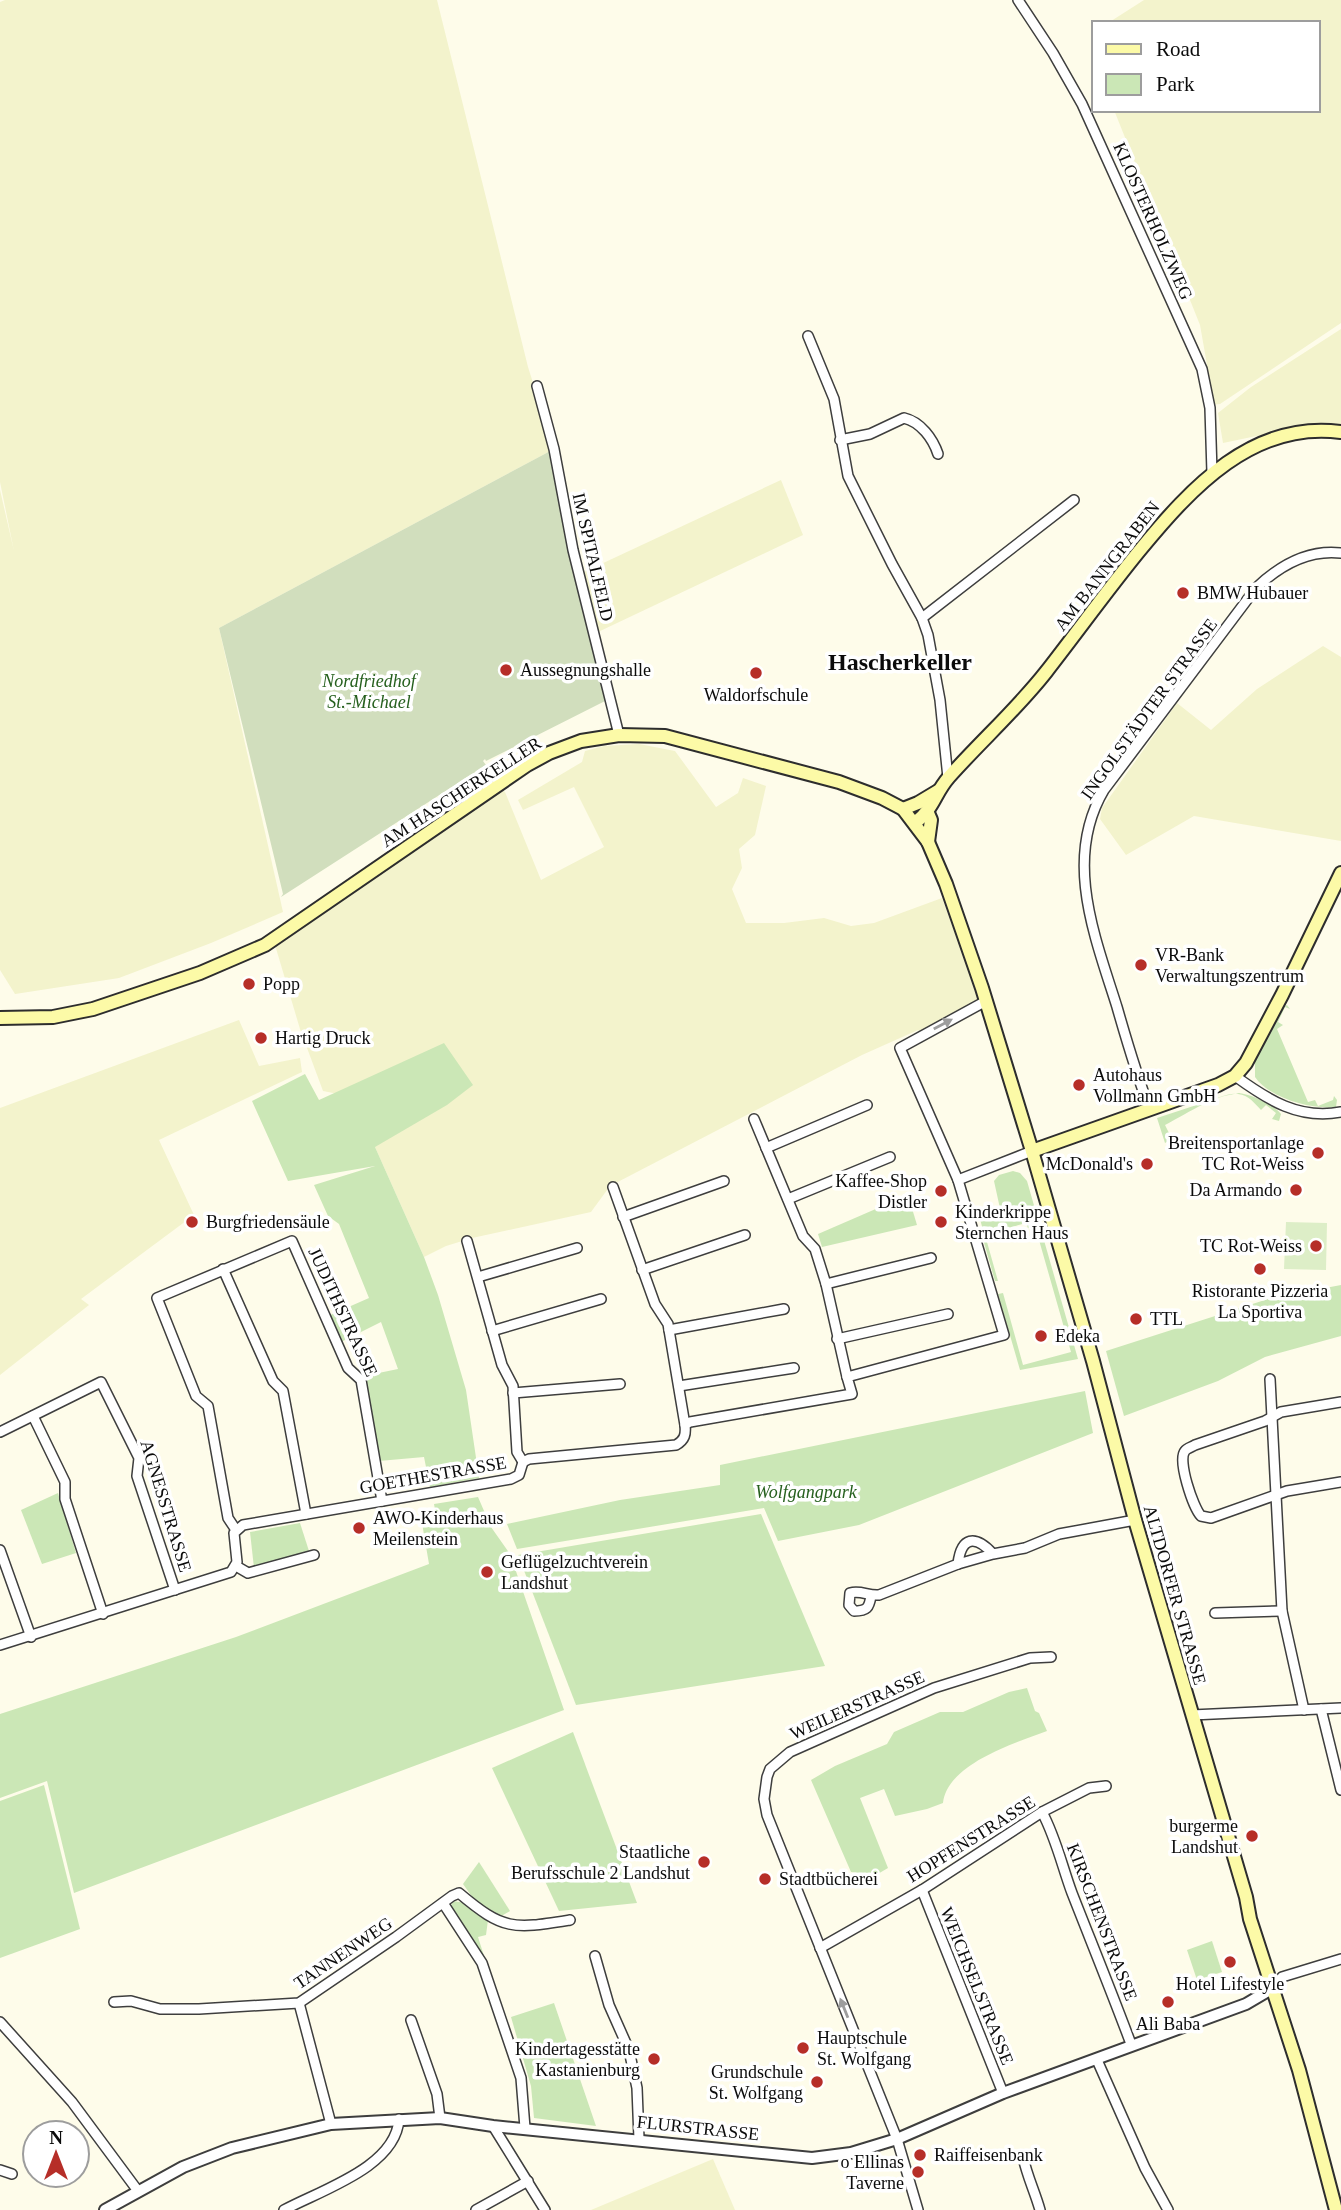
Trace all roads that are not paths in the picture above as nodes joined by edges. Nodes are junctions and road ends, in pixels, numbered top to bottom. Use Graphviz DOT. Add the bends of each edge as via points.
graph roads {
  1 [pos="1018,0"];
  2 [pos="808,336"];
  3 [pos="537,386"];
  4 [pos="1341,432"];
  5 [pos="840,440"];
  6 [pos="938,454"];
  7 [pos="1212,473"];
  8 [pos="1074,500"];
  9 [pos="1341,553"];
  10 [pos="922,618"];
  11 [pos="619,735"];
  12 [pos="944,784"];
  13 [pos="902,809"];
  14 [pos="928,813"];
  15 [pos="915,823"];
  16 [pos="928,842"];
  17 [pos="1341,873"];
  18 [pos="982,988"];
  19 [pos="986,1001"];
  20 [pos="0,1018"];
  21 [pos="1235,1076"];
  22 [pos="867,1105"];
  23 [pos="1150,1110"];
  24 [pos="1341,1112"];
  25 [pos="754,1119"];
  26 [pos="766,1148"];
  27 [pos="1032,1151"];
  28 [pos="890,1157"];
  29 [pos="958,1180"];
  30 [pos="724,1181"];
  31 [pos="613,1187"];
  32 [pos="788,1199"];
  33 [pos="623,1217"];
  34 [pos="745,1235"];
  35 [pos="467,1241"];
  36 [pos="577,1248"];
  37 [pos="931,1258"];
  38 [pos="223,1269"];
  39 [pos="642,1270"];
  40 [pos="478,1276"];
  41 [pos="826,1284"];
  42 [pos="601,1300"];
  43 [pos="784,1308"];
  44 [pos="948,1314"];
  45 [pos="669,1330"];
  46 [pos="492,1331"];
  47 [pos="837,1339"];
  48 [pos="794,1368"];
  49 [pos="847,1377"];
  50 [pos="1270,1379"];
  51 [pos="620,1384"];
  52 [pos="679,1387"];
  53 [pos="513,1393"];
  54 [pos="1341,1402"];
  55 [pos="33,1416"];
  56 [pos="1273,1417"];
  57 [pos="685,1425"];
  58 [pos="0,1432"];
  59 [pos="523,1462"];
  60 [pos="1341,1482"];
  61 [pos="1277,1495"];
  62 [pos="382,1501"];
  63 [pos="306,1514"];
  64 [pos="1135,1520"];
  65 [pos="236,1530"];
  66 [pos="0,1550"];
  67 [pos="993,1554"];
  68 [pos="314,1555"];
  69 [pos="958,1564"];
  70 [pos="236,1566"];
  71 [pos="175,1590"];
  72 [pos="872,1596"];
  73 [pos="1282,1611"];
  74 [pos="1215,1613"];
  75 [pos="103,1614"];
  76 [pos="31,1637"];
  77 [pos="0,1645"];
  78 [pos="1051,1657"];
  79 [pos="1341,1708"];
  80 [pos="1321,1709"];
  81 [pos="1304,1710"];
  82 [pos="1192,1715"];
  83 [pos="1106,1786"];
  84 [pos="1341,1790"];
  85 [pos="1042,1812"];
  86 [pos="922,1890"];
  87 [pos="443,1903"];
  88 [pos="570,1920"];
  89 [pos="820,1948"];
  90 [pos="595,1956"];
  91 [pos="1341,1959"];
  92 [pos="1273,1988"];
  93 [pos="114,2002"];
  94 [pos="299,2003"];
  95 [pos="411,2020"];
  96 [pos="0,2022"];
  97 [pos="1131,2044"];
  98 [pos="1097,2060"];
  99 [pos="1003,2093"];
  100 [pos="440,2118"];
  101 [pos="400,2119"];
  102 [pos="331,2124"];
  103 [pos="493,2126"];
  104 [pos="525,2128"];
  105 [pos="639,2139"];
  106 [pos="897,2139"];
  107 [pos="1023,2157"];
  108 [pos="0,2170"];
  109 [pos="12,2174"];
  110 [pos="528,2181"];
  111 [pos="138,2191"];
  112 [pos="105,2210"];
  113 [pos="284,2210"];
  114 [pos="476,2210"];
  115 [pos="545,2210"];
  116 [pos="918,2210"];
  117 [pos="1040,2210"];
  118 [pos="1168,2210"];
  119 [pos="1336,2210"];
  1 -- 7 [label="street, KLOSTERHOLZWEG" via="1082,104 1202,369 1210,408"];
  2 -- 5 [label="street" via="834,399"];
  3 -- 11 [label="street, IM SPITALFELD"];
  4 -- 7 [label="main road, AM BANNGRABEN" via="1296,432 1277,437"];
  5 -- 6 [label="street" via="904,418 933,439"];
  5 -- 10 [label="street" via="848,476"];
  7 -- 12 [label="main road, AM BANNGRABEN" via="1174,509 1045,673"];
  8 -- 10 [label="street"];
  9 -- 23 [label="street, INGOLSTÄDTER STRASSE" via="1286,563 1256,588 1104,790 1090,820 1083,858 1089,912"];
  10 -- 12 [label="street" via="940,700"];
  11 -- 13 [label="main road, AM HASCHERKELLER" via="665,736 693,743 839,782"];
  11 -- 20 [label="main road, AM HASCHERKELLER" via="570,745 527,765 265,945 116,1002 53,1017"];
  12 -- 13 [label="main road, AM BANNGRABEN"];
  12 -- 14 [label="main road, AM BANNGRABEN"];
  13 -- 15 [label="main road, AM HASCHERKELLER"];
  14 -- 15 [label="main road, AM BANNGRABEN"];
  14 -- 16 [label="main road, AM BANNGRABEN"];
  15 -- 16 [label="main road, AM HASCHERKELLER"];
  16 -- 18 [label="main road, AM HASCHERKELLER"];
  17 -- 21 [label="main road" via="1265,1028"];
  18 -- 19 [label="main road, ALTDORFER STRASSE"];
  19 -- 27 [label="main road, ALTDORFER STRASSE"];
  29 -- 19 [label="street, one-way" via="900,1048"];
  21 -- 23 [label="main road"];
  21 -- 24 [label="street" via="1286,1108 1324,1115"];
  22 -- 26 [label="street"];
  23 -- 27 [label="main road"];
  25 -- 26 [label="street"];
  26 -- 32 [label="street"];
  27 -- 29 [label="street"];
  27 -- 64 [label="main road, ALTDORFER STRASSE"];
  28 -- 32 [label="street"];
  29 -- 49 [label="street" via="1004,1335"];
  30 -- 33 [label="street"];
  31 -- 33 [label="street"];
  32 -- 41 [label="street" via="803,1236 815,1249"];
  33 -- 39 [label="street"];
  34 -- 39 [label="street"];
  35 -- 40 [label="street"];
  36 -- 40 [label="street"];
  37 -- 41 [label="street"];
  38 -- 62 [label="street, JUDITHSTRASSE" via="292,1241 348,1368 361,1380"];
  38 -- 63 [label="street" via="273,1381 283,1391"];
  38 -- 65 [label="street, JUDITHSTRASSE" via="157,1298 196,1396 208,1406 228,1518"];
  39 -- 45 [label="street"];
  40 -- 46 [label="street"];
  41 -- 47 [label="street"];
  42 -- 46 [label="street"];
  43 -- 45 [label="street"];
  44 -- 47 [label="street"];
  45 -- 52 [label="street"];
  46 -- 53 [label="street"];
  47 -- 49 [label="street"];
  48 -- 52 [label="street"];
  49 -- 57 [label="street" via="852,1394"];
  50 -- 56 [label="street"];
  51 -- 53 [label="street"];
  52 -- 57 [label="street"];
  53 -- 59 [label="street" via="517,1452"];
  54 -- 56 [label="street"];
  55 -- 58 [label="street, AGNESSTRASSE"];
  55 -- 71 [label="street, AGNESSTRASSE" via="101,1382 139,1458 137,1476"];
  55 -- 75 [label="street" via="65,1482 65,1499"];
  56 -- 61 [label="street"];
  56 -- 61 [label="street" via="1195,1445 1181,1459 1200,1516 1211,1518"];
  57 -- 59 [label="street, GOETHESTRASSE" via="685,1438 677,1445"];
  59 -- 62 [label="street, GOETHESTRASSE" via="519,1475 511,1479"];
  60 -- 61 [label="street"];
  61 -- 73 [label="street"];
  62 -- 63 [label="street, GOETHESTRASSE"];
  63 -- 65 [label="street, GOETHESTRASSE"];
  64 -- 67 [label="street" via="1059,1534 1025,1548"];
  64 -- 82 [label="main road, ALTDORFER STRASSE"];
  65 -- 70 [label="street"];
  66 -- 76 [label="street"];
  67 -- 69 [label="street"];
  67 -- 69 [label="street" via="978,1542 967,1542 959,1552"];
  68 -- 70 [label="street" via="248,1573"];
  69 -- 72 [label="street"];
  70 -- 71 [label="street" via="231,1572"];
  71 -- 75 [label="street"];
  73 -- 74 [label="street"];
  73 -- 81 [label="street"];
  75 -- 76 [label="street"];
  76 -- 77 [label="street"];
  78 -- 89 [label="street, WEILERSTRASSE" via="1030,1658 934,1688 790,1752 771,1769 765,1784 767,1815"];
  79 -- 80 [label="street"];
  80 -- 81 [label="street"];
  80 -- 84 [label="street"];
  81 -- 82 [label="street"];
  82 -- 92 [label="main road, ALTDORFER STRASSE"];
  83 -- 85 [label="street, HOPFENSTRASSE" via="1089,1788"];
  85 -- 86 [label="street, HOPFENSTRASSE"];
  85 -- 97 [label="street, KIRSCHENSTRASSE"];
  86 -- 89 [label="street, HOPFENSTRASSE"];
  86 -- 99 [label="street, WEICHSELSTRASSE"];
  87 -- 88 [label="street" via="459,1893 493,1920 511,1926"];
  87 -- 94 [label="street, TANNENWEG"];
  87 -- 104 [label="street" via="487,1976 521,2078"];
  106 -- 89 [label="street, WEILERSTRASSE, one-way"];
  90 -- 105 [label="street" via="629,2050 637,2088"];
  91 -- 92 [label="street" via="1282,1977"];
  92 -- 97 [label="street, FLURSTRASSE" via="1246,2004"];
  92 -- 119 [label="main road, ALTDORFER STRASSE"];
  93 -- 94 [label="street, TANNENWEG" via="131,2001 160,2009"];
  94 -- 102 [label="street"];
  95 -- 100 [label="street" via="437,2094"];
  96 -- 111 [label="street" via="72,2102"];
  97 -- 98 [label="street, FLURSTRASSE"];
  98 -- 99 [label="street, FLURSTRASSE"];
  98 -- 118 [label="street"];
  99 -- 106 [label="street, FLURSTRASSE"];
  100 -- 101 [label="street, FLURSTRASSE"];
  100 -- 103 [label="street, FLURSTRASSE"];
  101 -- 102 [label="street, FLURSTRASSE"];
  101 -- 113 [label="street" via="393,2141 378,2159"];
  102 -- 111 [label="street, FLURSTRASSE" via="232,2148"];
  103 -- 104 [label="street, FLURSTRASSE"];
  103 -- 110 [label="street"];
  104 -- 105 [label="street, FLURSTRASSE"];
  105 -- 106 [label="street, FLURSTRASSE" via="812,2158 851,2154"];
  106 -- 116 [label="street, WEILERSTRASSE"];
  107 -- 117 [label="street"];
  108 -- 109 [label="street"];
  110 -- 114 [label="street"];
  110 -- 115 [label="street"];
  111 -- 112 [label="street, FLURSTRASSE"];
}
